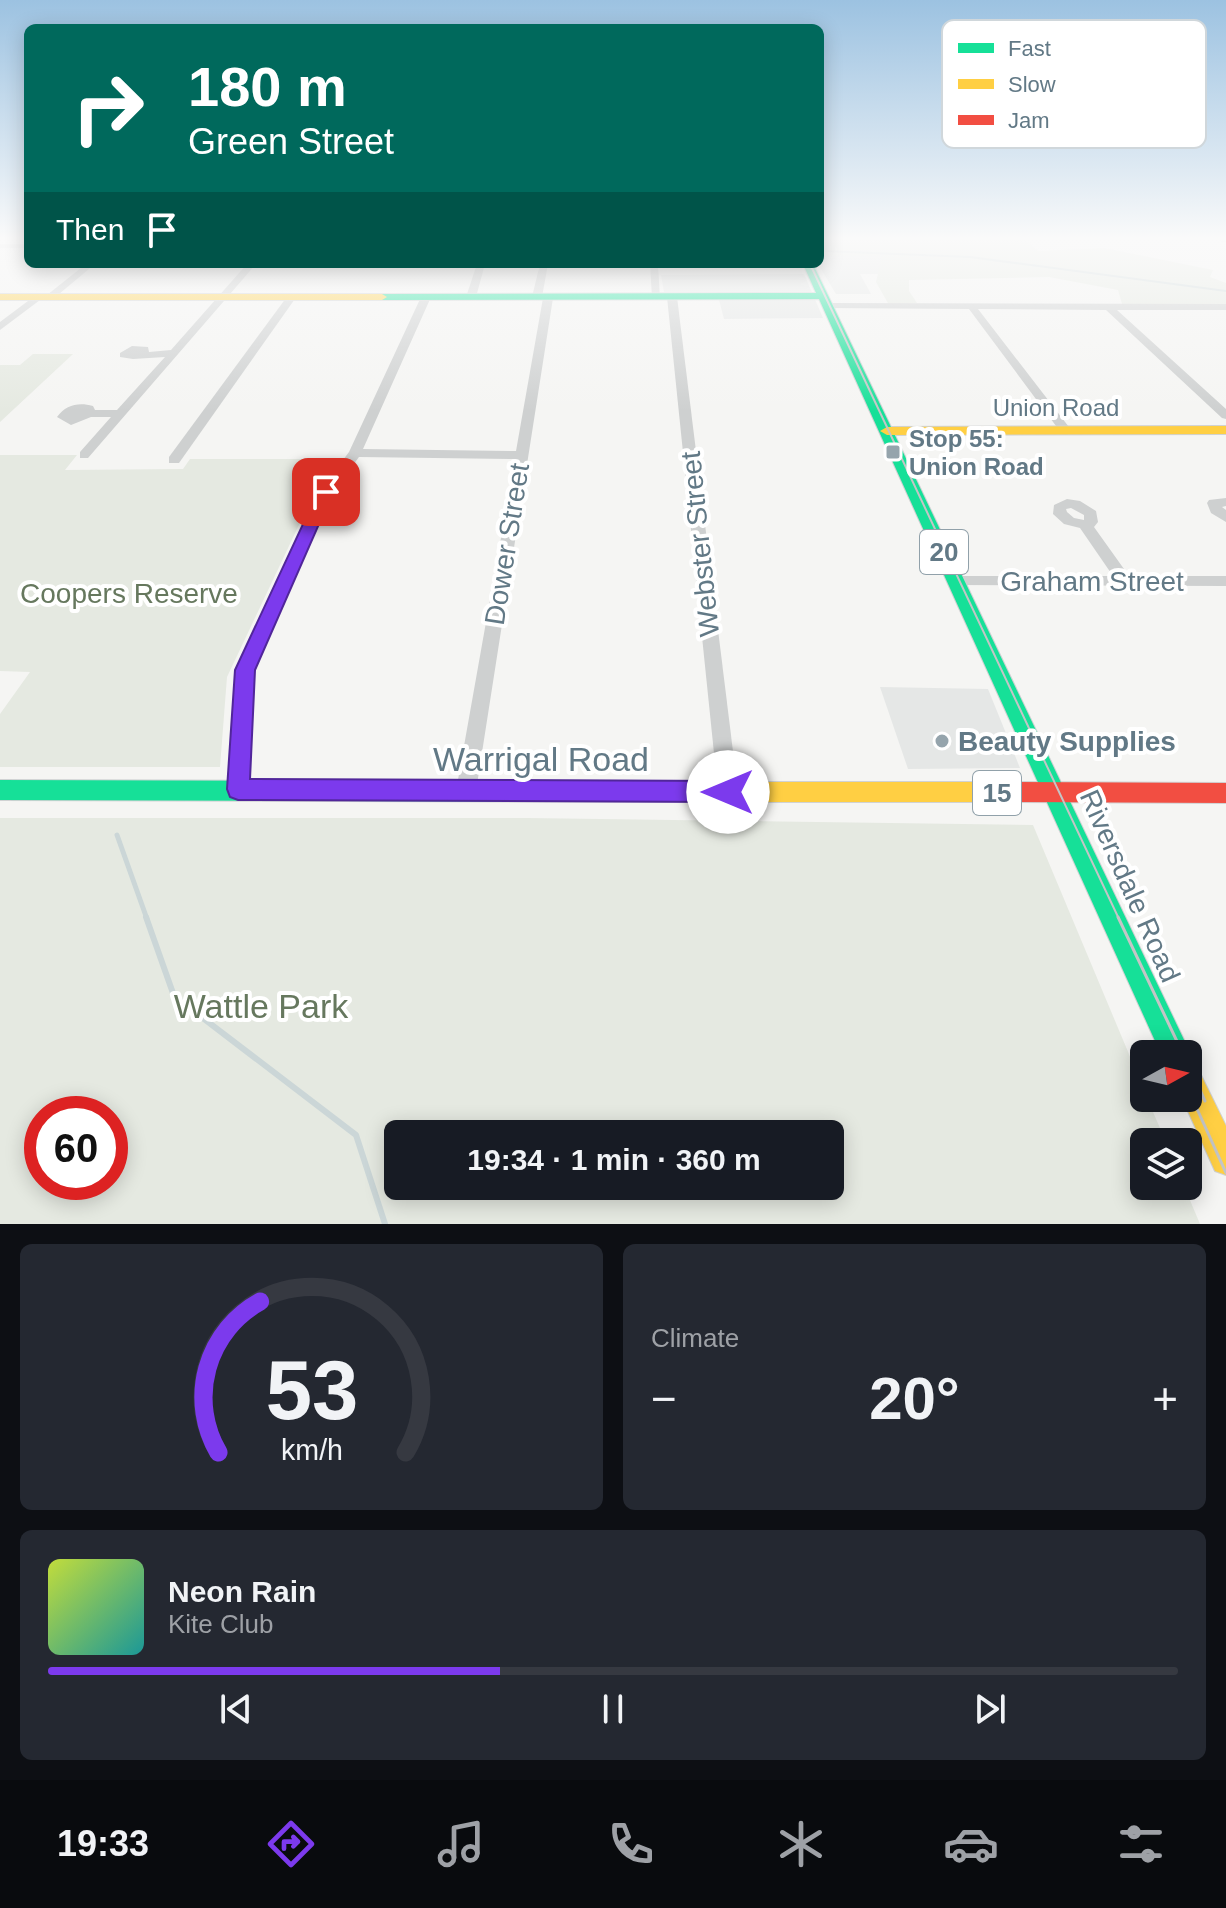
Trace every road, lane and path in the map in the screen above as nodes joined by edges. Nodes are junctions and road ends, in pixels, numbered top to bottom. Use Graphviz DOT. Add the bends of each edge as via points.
graph roads {
  1 [pos="45,297"];
  2 [pos="223,297"];
  3 [pos="291,297"];
  4 [pos="426,297"];
  5 [pos="480,297"];
  6 [pos="650,297"];
  7 [pos="665,297"];
  8 [pos="670,297"];
  9 [pos="823,297"];
  10 [pos="542,298"];
  11 [pos="825,301"];
  12 [pos="971,306"];
  13 [pos="1109,307"];
  14 [pos="1226,307"];
  15 [pos="0,327"];
  16 [pos="144,353"];
  17 [pos="174,353"];
  18 [pos="89,413"];
  19 [pos="119,414"];
  20 [pos="1226,415"];
  21 [pos="1226,430"];
  22 [pos="887,431"];
  23 [pos="1066,431"];
  24 [pos="355,453"];
  25 [pos="84,455"];
  26 [pos="522,455"];
  27 [pos="174,460"];
  28 [pos="1226,502"];
  29 [pos="1226,517"];
  30 [pos="1085,525"];
  31 [pos="957,581"];
  32 [pos="1125,581"];
  33 [pos="1226,581"];
  34 [pos="238,789"];
  35 [pos="0,790"];
  36 [pos="466,791"];
  37 [pos="728,792"];
  38 [pos="1226,793"];
  39 [pos="1058,794"];
  40 [pos="1170,1040"];
  41 [pos="1202,1109"];
  42 [pos="1226,1160"];
  1 -- 15 [label="street"];
  2 -- 17 [label="street"];
  3 -- 27 [label="street"];
  4 -- 24 [label="street"];
  5 -- 10 [label="main road"];
  6 -- 10 [label="main road"];
  7 -- 37 [label="street, Webster Street"];
  8 -- 11 [label="main road"];
  9 -- 11 [label="main road, Riversdale Road / 20"];
  10 -- 26 [label="street, Dower Street"];
  11 -- 12 [label="street"];
  11 -- 22 [label="main road, Riversdale Road / 20"];
  12 -- 13 [label="street"];
  12 -- 23 [label="street"];
  13 -- 14 [label="street"];
  13 -- 20 [label="street"];
  16 -- 17 [label="street"];
  17 -- 19 [label="street"];
  18 -- 19 [label="street"];
  19 -- 25 [label="street"];
  21 -- 23 [label="main road, Union Road"];
  22 -- 23 [label="main road, Union Road"];
  22 -- 31 [label="main road, Riversdale Road / 20"];
  24 -- 26 [label="street"];
  24 -- 34 [label="street" via="326,492 245,670"];
  26 -- 36 [label="street, Dower Street"];
  28 -- 29 [label="street" via="1214,503"];
  30 -- 32 [label="street"];
  31 -- 32 [label="street, Graham Street"];
  31 -- 39 [label="main road, Riversdale Road / 20"];
  32 -- 33 [label="street, Graham Street"];
  34 -- 35 [label="main road, Warrigal Road / 15"];
  34 -- 36 [label="main road, Warrigal Road / 15"];
  36 -- 37 [label="main road, Warrigal Road / 15"];
  37 -- 39 [label="main road, Warrigal Road / 15"];
  38 -- 39 [label="main road, Warrigal Road / 15"];
  39 -- 40 [label="main road, Riversdale Road / 20"];
  41 -- 42 [label="main road"];
}
